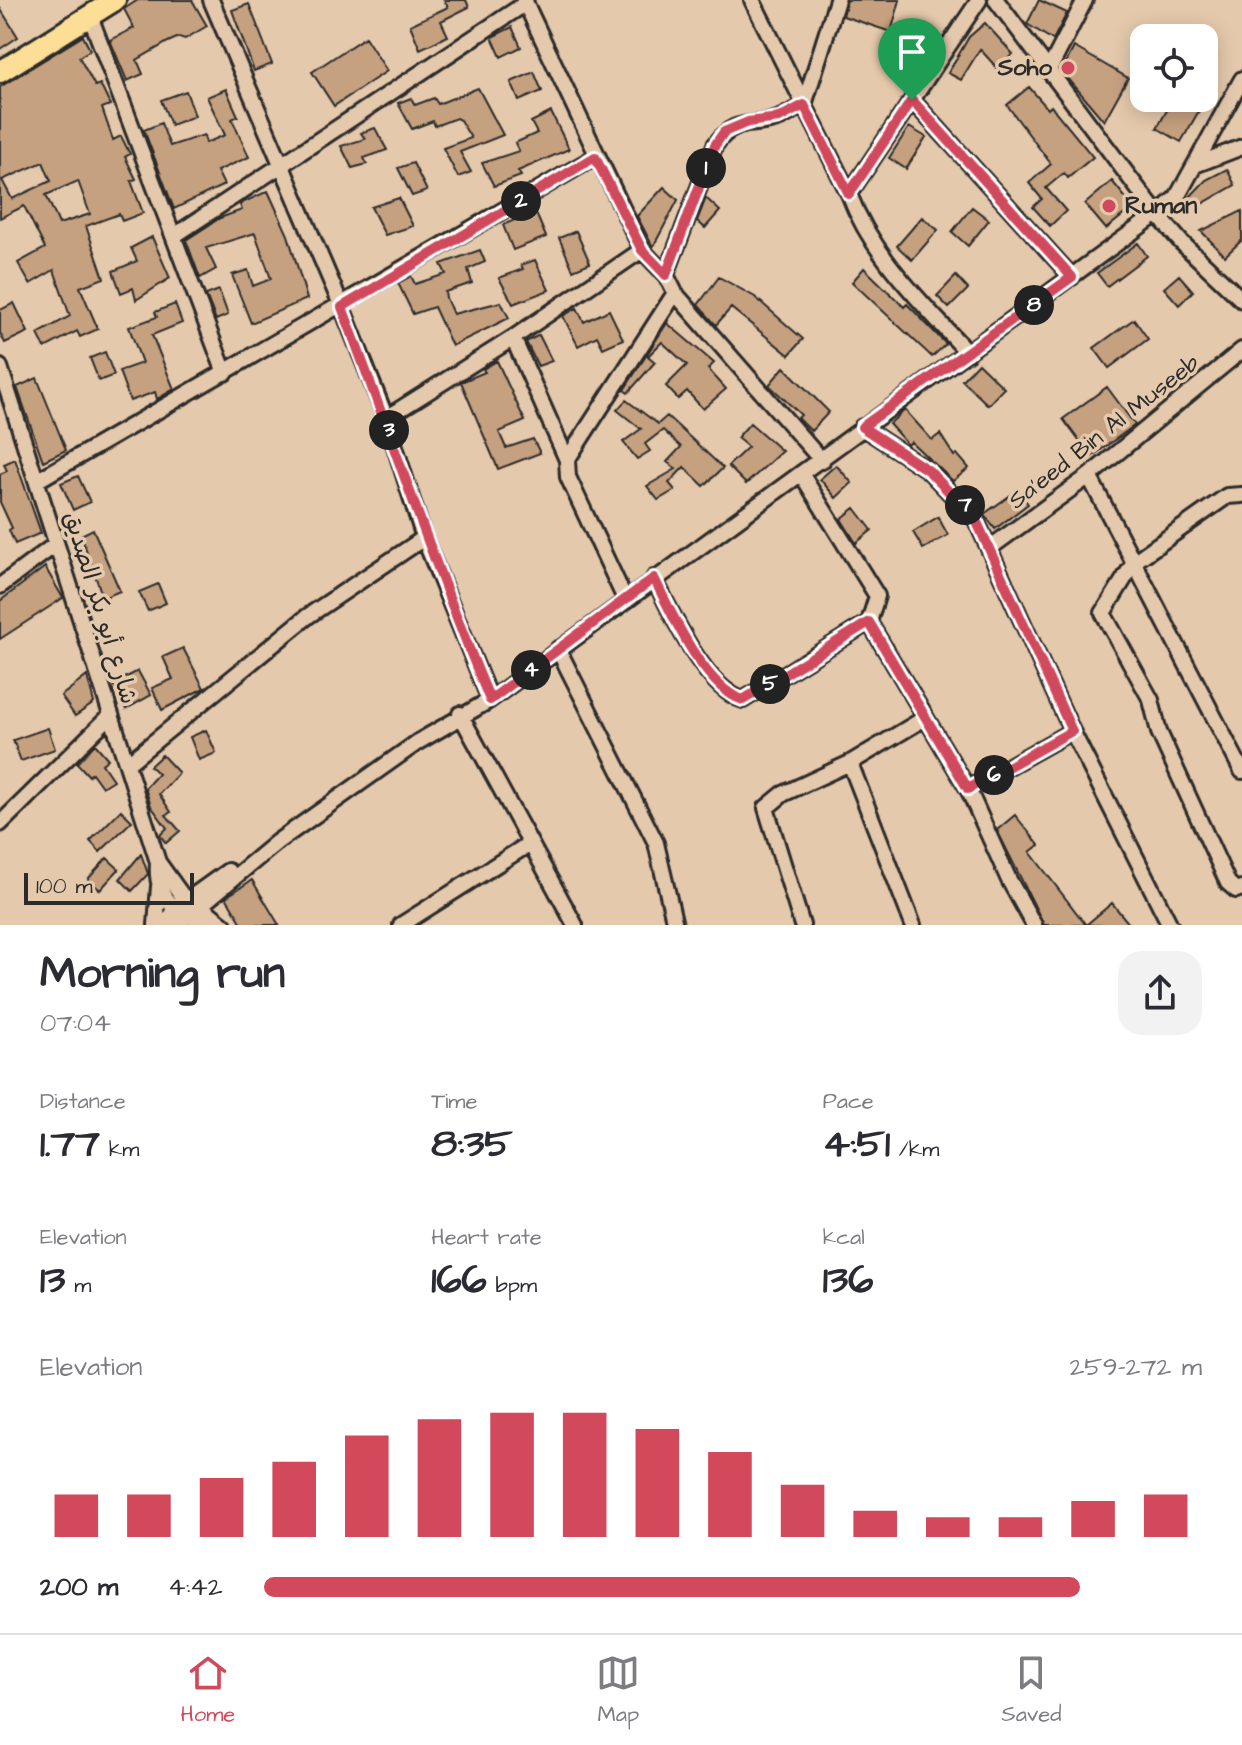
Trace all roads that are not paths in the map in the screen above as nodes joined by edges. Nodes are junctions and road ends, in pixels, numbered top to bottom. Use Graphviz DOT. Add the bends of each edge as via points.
graph roads {
  1 [pos="115,0"];
  2 [pos="211,0"];
  3 [pos="543,0"];
  4 [pos="752,0"];
  5 [pos="837,0"];
  6 [pos="979,0"];
  7 [pos="996,0"];
  8 [pos="1085,0"];
  9 [pos="526,4"];
  10 [pos="90,16"];
  11 [pos="1049,70"];
  12 [pos="0,72"];
  13 [pos="1242,79"];
  14 [pos="912,100"];
  15 [pos="804,105"];
  16 [pos="1242,147"];
  17 [pos="595,157"];
  18 [pos="1195,165"];
  19 [pos="281,167"];
  20 [pos="849,194"];
  21 [pos="1157,214"];
  22 [pos="174,236"];
  23 [pos="642,250"];
  24 [pos="666,275"];
  25 [pos="1072,277"];
  26 [pos="675,293"];
  27 [pos="1242,300"];
  28 [pos="342,307"];
  29 [pos="513,338"];
  30 [pos="1242,350"];
  31 [pos="968,353"];
  32 [pos="0,367"];
  33 [pos="225,373"];
  34 [pos="386,418"];
  35 [pos="862,427"];
  36 [pos="567,460"];
  37 [pos="822,461"];
  38 [pos="802,475"];
  39 [pos="1089,476"];
  40 [pos="38,480"];
  41 [pos="1242,495"];
  42 [pos="424,538"];
  43 [pos="56,544"];
  44 [pos="991,547"];
  45 [pos="1135,561"];
  46 [pos="654,578"];
  47 [pos="0,586"];
  48 [pos="625,599"];
  49 [pos="869,622"];
  50 [pos="558,649"];
  51 [pos="490,700"];
  52 [pos="460,714"];
  53 [pos="110,716"];
  54 [pos="925,718"];
  55 [pos="1072,731"];
  56 [pos="850,763"];
  57 [pos="127,764"];
  58 [pos="1242,771"];
  59 [pos="968,789"];
  60 [pos="0,824"];
  61 [pos="277,842"];
  62 [pos="529,844"];
  63 [pos="158,862"];
  64 [pos="159,882"];
  65 [pos="1242,888"];
  66 [pos="217,891"];
  67 [pos="184,912"];
  68 [pos="222,922"];
  69 [pos="672,924"];
  70 [pos="159,925"];
  71 [pos="205,925"];
  72 [pos="401,925"];
  73 [pos="575,925"];
  74 [pos="802,925"];
  75 [pos="913,925"];
  76 [pos="1034,925"];
  77 [pos="1170,925"];
  1 -- 10 [label="main road"];
  2 -- 19 [label="street"];
  3 -- 9 [label="street"];
  4 -- 15 [label="street"];
  5 -- 15 [label="street"];
  6 -- 14 [label="street"];
  7 -- 11 [label="street"];
  8 -- 11 [label="street"];
  9 -- 17 [label="street"];
  9 -- 19 [label="street"];
  10 -- 12 [label="main road"];
  10 -- 22 [label="street"];
  11 -- 21 [label="street"];
  13 -- 18 [label="street"];
  14 -- 20 [label="street"];
  14 -- 25 [label="street"];
  15 -- 20 [label="street"];
  15 -- 24 [label="street" via="779,118 724,132"];
  16 -- 18 [label="street"];
  17 -- 23 [label="street"];
  17 -- 28 [label="street"];
  18 -- 21 [label="street" via="1177,197"];
  19 -- 22 [label="street"];
  19 -- 28 [label="street"];
  20 -- 31 [label="street" via="878,253"];
  21 -- 25 [label="street"];
  21 -- 27 [label="street"];
  22 -- 33 [label="street"];
  23 -- 24 [label="street"];
  23 -- 29 [label="street"];
  24 -- 26 [label="street"];
  25 -- 31 [label="street"];
  26 -- 36 [label="street"];
  26 -- 37 [label="street"];
  28 -- 33 [label="street"];
  28 -- 34 [label="street"];
  29 -- 34 [label="street"];
  29 -- 36 [label="street"];
  30 -- 39 [label="street, Sa'eed Bin Al Museeb"];
  31 -- 35 [label="street"];
  32 -- 40 [label="street, شارع أبو بكر الصديق"];
  33 -- 40 [label="street"];
  34 -- 42 [label="street"];
  35 -- 37 [label="street"];
  35 -- 44 [label="street" via="957,496"];
  36 -- 48 [label="street" via="568,477"];
  37 -- 38 [label="street"];
  38 -- 46 [label="street"];
  38 -- 49 [label="street" via="877,596"];
  39 -- 44 [label="street, Sa'eed Bin Al Museeb"];
  39 -- 45 [label="street"];
  40 -- 43 [label="street, شارع أبو بكر الصديق"];
  41 -- 45 [label="street" via="1227,496"];
  42 -- 51 [label="street"];
  42 -- 57 [label="street" via="308,616"];
  43 -- 47 [label="street"];
  43 -- 53 [label="street, شارع أبو بكر الصديق"];
  44 -- 55 [label="street"];
  45 -- 58 [label="street"];
  45 -- 65 [label="street" via="1103,613 1151,700 1159,732 1228,883"];
  46 -- 48 [label="street"];
  46 -- 49 [label="street" via="691,648 716,680 743,700"];
  48 -- 50 [label="street"];
  49 -- 54 [label="street"];
  50 -- 51 [label="street"];
  50 -- 69 [label="street" via="656,843"];
  51 -- 52 [label="street"];
  52 -- 61 [label="street"];
  52 -- 62 [label="street"];
  53 -- 57 [label="street, شارع أبو بكر الصديق"];
  53 -- 60 [label="street"];
  54 -- 56 [label="street"];
  54 -- 59 [label="street"];
  55 -- 59 [label="street"];
  55 -- 77 [label="street"];
  56 -- 74 [label="street" via="783,794 766,808"];
  56 -- 75 [label="street"];
  57 -- 63 [label="street, شارع أبو بكر الصديق"];
  59 -- 76 [label="street"];
  61 -- 66 [label="street"];
  61 -- 67 [label="street" via="244,860"];
  62 -- 72 [label="street"];
  62 -- 73 [label="street"];
  63 -- 64 [label="street, شارع أبو بكر الصديق"];
  63 -- 67 [label="street, شارع أبو بكر الصديق"];
  64 -- 67 [label="street, شارع أبو بكر الصديق"];
  64 -- 70 [label="street"];
  66 -- 67 [label="street"];
  66 -- 68 [label="street"];
  67 -- 68 [label="street"];
  67 -- 70 [label="street"];
  67 -- 71 [label="street"];
}
